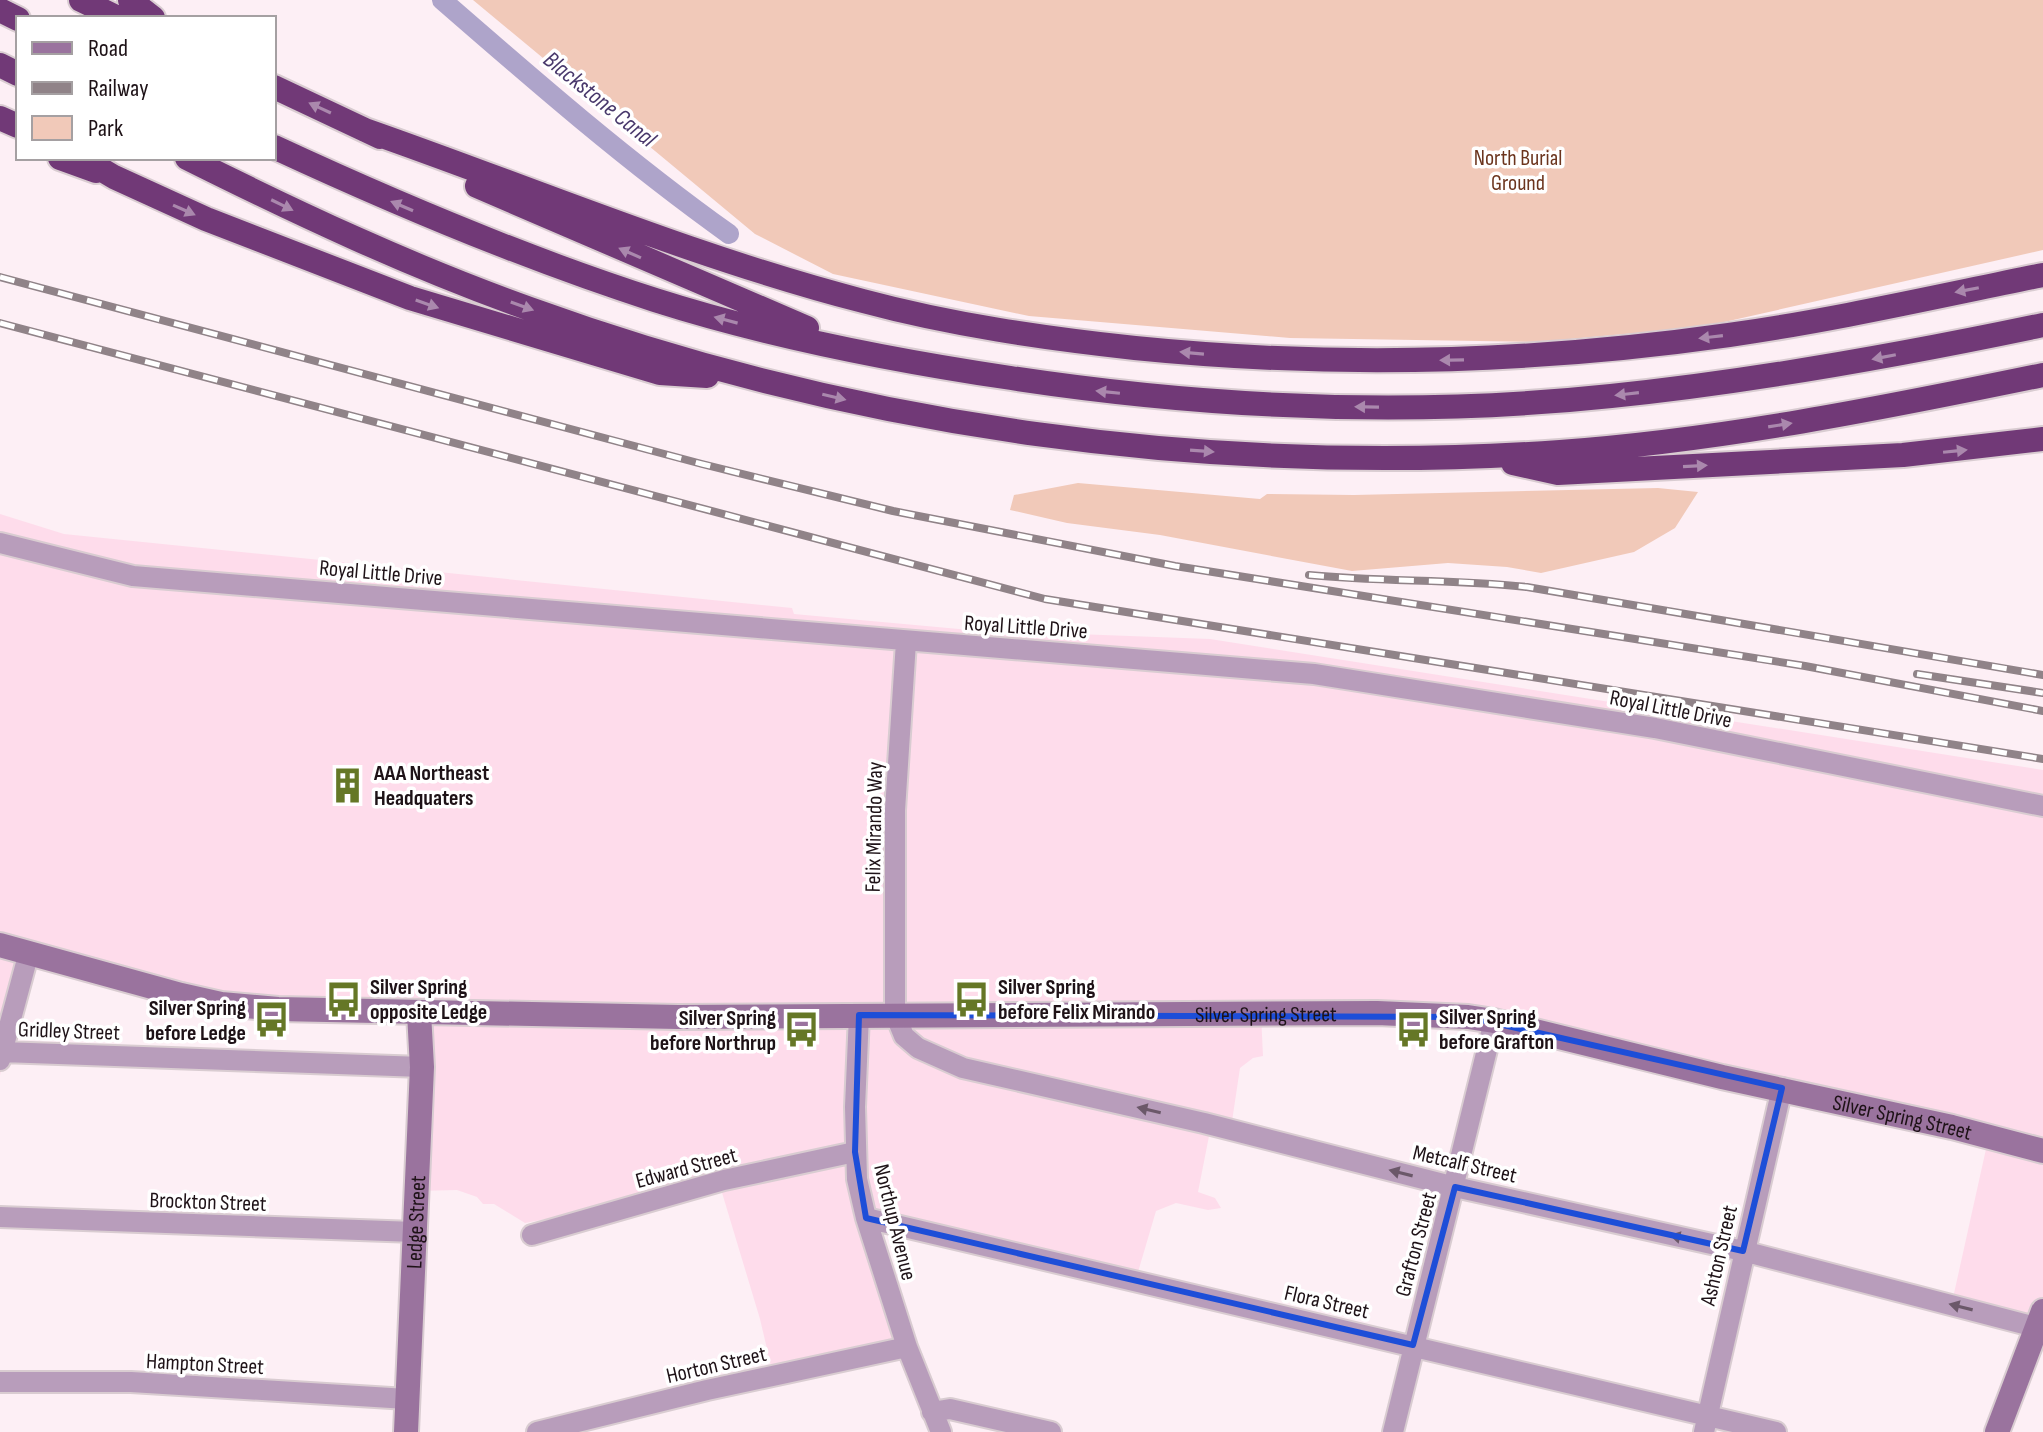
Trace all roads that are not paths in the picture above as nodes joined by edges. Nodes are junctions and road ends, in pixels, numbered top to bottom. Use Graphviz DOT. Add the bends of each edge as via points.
graph roads {
  1 [pos="81,0"];
  2 [pos="130,0"];
  3 [pos="114,16"];
  4 [pos="150,16"];
  5 [pos="276,88"];
  6 [pos="365,130"];
  7 [pos="276,148"];
  8 [pos="66,160"];
  9 [pos="85,160"];
  10 [pos="191,160"];
  11 [pos="114,177"];
  12 [pos="2043,275"];
  13 [pos="2043,325"];
  14 [pos="884,358"];
  15 [pos="2043,375"];
  16 [pos="758,379"];
  17 [pos="2043,439"];
  18 [pos="1479,456"];
  19 [pos="0,543"];
  20 [pos="906,642"];
  21 [pos="2043,806"];
  22 [pos="0,945"];
  23 [pos="29,952"];
  24 [pos="419,1013"];
  25 [pos="895,1014"];
  26 [pos="859,1015"];
  27 [pos="1494,1021"];
  28 [pos="1,1056"];
  29 [pos="422,1067"];
  30 [pos="1782,1088"];
  31 [pos="2043,1151"];
  32 [pos="855,1152"];
  33 [pos="1455,1187"];
  34 [pos="0,1217"];
  35 [pos="866,1218"];
  36 [pos="415,1232"];
  37 [pos="532,1235"];
  38 [pos="1743,1251"];
  39 [pos="2041,1322"];
  40 [pos="1413,1345"];
  41 [pos="907,1347"];
  42 [pos="0,1382"];
  43 [pos="407,1399"];
  44 [pos="932,1412"];
  45 [pos="1706,1424"];
  46 [pos="406,1432"];
  47 [pos="537,1432"];
  48 [pos="941,1432"];
  49 [pos="1051,1432"];
  50 [pos="1393,1432"];
  51 [pos="1776,1432"];
  52 [pos="1997,1432"];
  1 -- 3 [label="highway"];
  2 -- 4 [label="highway"];
  6 -- 5 [label="highway, one-way"];
  12 -- 6 [label="highway, one-way" via="1756,331 1545,355 1349,361 1160,350 996,329 866,302 636,231"];
  14 -- 6 [label="highway, one-way" via="470,183"];
  14 -- 7 [label="highway, one-way" via="742,324 589,278 400,206"];
  8 -- 11 [label="highway"];
  9 -- 11 [label="highway"];
  10 -- 16 [label="highway, one-way" via="344,234 468,286 595,331"];
  11 -- 16 [label="highway, one-way" via="273,247 469,317 660,373"];
  13 -- 14 [label="highway, one-way" via="1748,380 1608,397 1402,407 1196,401 1072,388"];
  18 -- 15 [label="highway, one-way" via="1717,435"];
  16 -- 18 [label="highway, one-way" via="922,416 1111,444 1303,457"];
  18 -- 17 [label="highway, one-way" via="1558,473 1903,455"];
  19 -- 20 [label="street, Royal Little Drive" via="133,576"];
  20 -- 21 [label="street, Royal Little Drive" via="1314,674 1641,726"];
  20 -- 25 [label="street, Felix Mirando Way" via="895,810"];
  22 -- 23 [label="main road, Silver Spring Street"];
  23 -- 24 [label="main road, Silver Spring Street" via="221,1004"];
  23 -- 28 [label="street"];
  24 -- 26 [label="main road, Silver Spring Street"];
  24 -- 29 [label="main road, Ledge Street"];
  25 -- 26 [label="main road, Silver Spring Street"];
  25 -- 27 [label="main road, Silver Spring Street" via="1377,1013"];
  33 -- 25 [label="street, Metcalf Street, one-way" via="963,1068 918,1048 904,1036"];
  26 -- 32 [label="street, Northup Avenue"];
  27 -- 30 [label="main road, Silver Spring Street"];
  27 -- 33 [label="street, Grafton Street"];
  28 -- 29 [label="street, Gridley Street"];
  29 -- 36 [label="main road, Ledge Street"];
  30 -- 31 [label="main road, Silver Spring Street"];
  30 -- 38 [label="street, Ashton Street"];
  32 -- 35 [label="street, Northup Avenue"];
  32 -- 37 [label="street, Edward Street" via="724,1180"];
  38 -- 33 [label="street, Metcalf Street, one-way"];
  33 -- 40 [label="street, Grafton Street"];
  34 -- 36 [label="street, Brockton Street"];
  35 -- 40 [label="street, Flora Street"];
  35 -- 41 [label="street, Northup Avenue"];
  36 -- 43 [label="main road, Ledge Street"];
  39 -- 38 [label="street, Metcalf Street, one-way"];
  38 -- 45 [label="street, Ashton Street"];
  39 -- 52 [label="main road"];
  40 -- 45 [label="street, Flora Street"];
  40 -- 50 [label="street, Grafton Street"];
  41 -- 44 [label="street, Northup Avenue"];
  41 -- 47 [label="street, Horton Street"];
  42 -- 43 [label="street, Hampton Street" via="131,1382"];
  43 -- 46 [label="main road, Ledge Street"];
  44 -- 48 [label="street, Northup Avenue"];
  44 -- 49 [label="street" via="950,1409"];
  45 -- 51 [label="street, Flora Street"];
}
